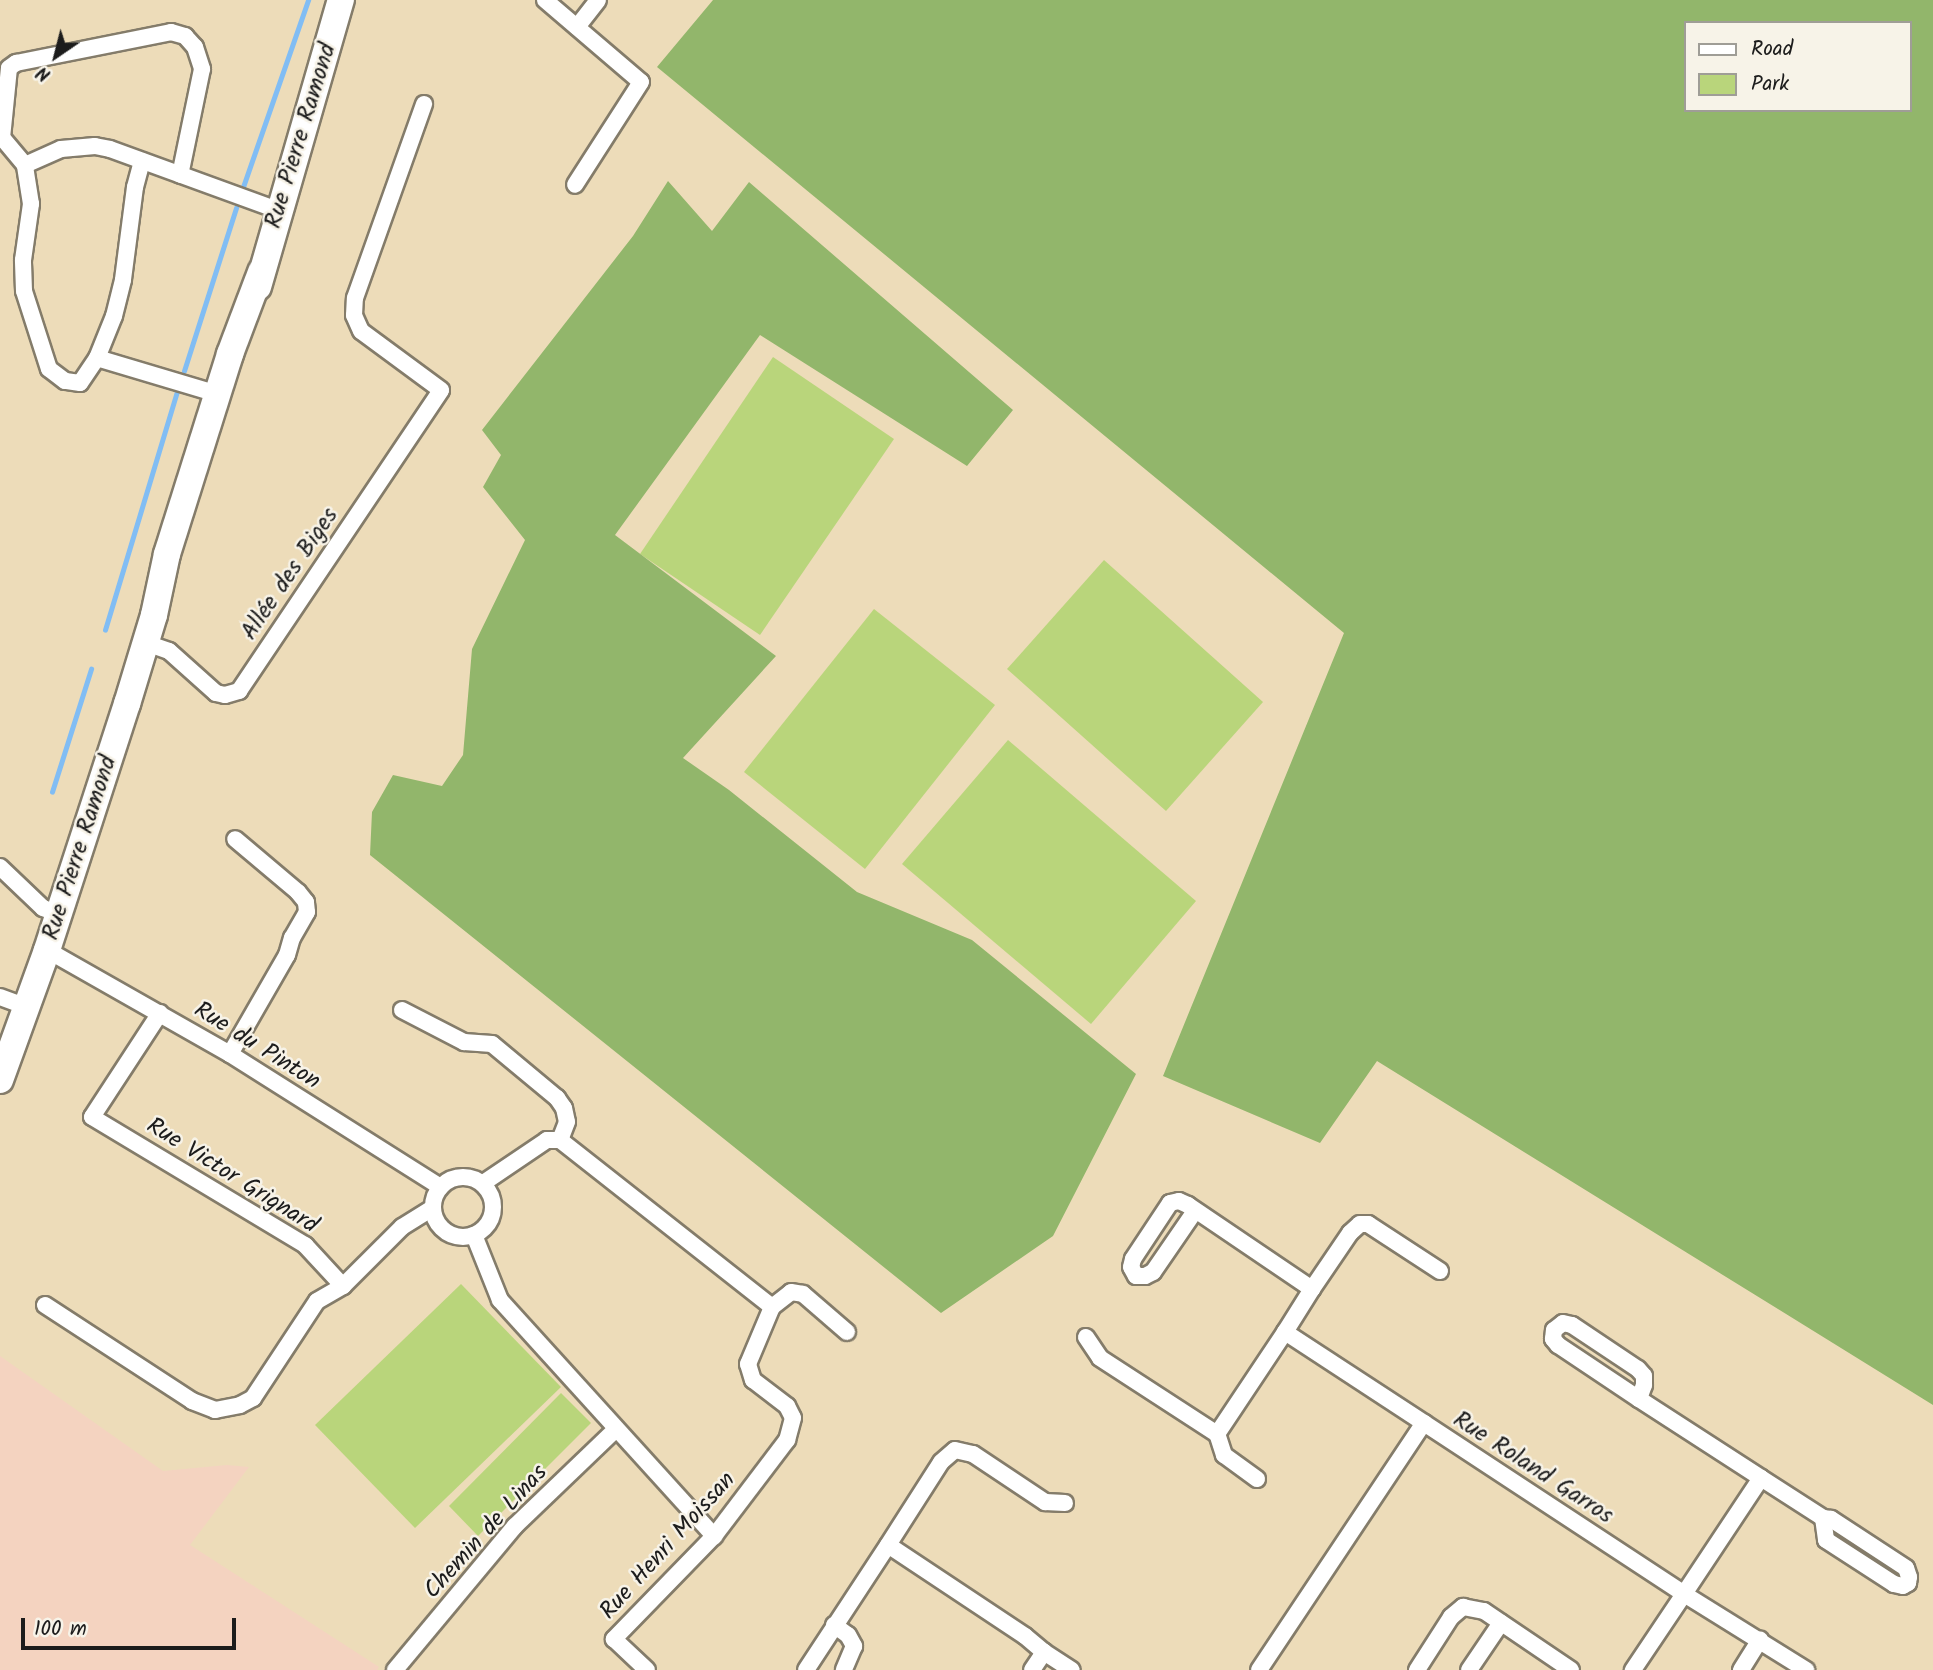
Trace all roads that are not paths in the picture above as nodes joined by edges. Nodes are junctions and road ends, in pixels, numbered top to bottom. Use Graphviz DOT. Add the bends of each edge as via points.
graph roads {
  1 [pos="341,0"];
  2 [pos="545,0"];
  3 [pos="598,0"];
  4 [pos="577,27"];
  5 [pos="424,104"];
  6 [pos="142,161"];
  7 [pos="25,165"];
  8 [pos="180,175"];
  9 [pos="575,185"];
  10 [pos="278,210"];
  11 [pos="261,272"];
  12 [pos="97,358"];
  13 [pos="218,394"];
  14 [pos="154,615"];
  15 [pos="146,643"];
  16 [pos="235,839"];
  17 [pos="0,867"];
  18 [pos="59,914"];
  19 [pos="47,950"];
  20 [pos="0,997"];
  21 [pos="27,1007"];
  22 [pos="402,1010"];
  23 [pos="160,1013"];
  24 [pos="230,1054"];
  25 [pos="0,1080"];
  26 [pos="561,1140"];
  27 [pos="482,1184"];
  28 [pos="440,1187"];
  29 [pos="432,1208"];
  30 [pos="1195,1211"];
  31 [pos="474,1235"];
  32 [pos="1440,1271"];
  33 [pos="344,1286"];
  34 [pos="1312,1289"];
  35 [pos="45,1305"];
  36 [pos="772,1307"];
  37 [pos="847,1332"];
  38 [pos="1285,1332"];
  39 [pos="1086,1337"];
  40 [pos="1639,1399"];
  41 [pos="1424,1423"];
  42 [pos="616,1429"];
  43 [pos="1217,1434"];
  44 [pos="1761,1478"];
  45 [pos="1257,1479"];
  46 [pos="1065,1503"];
  47 [pos="1823,1518"];
  48 [pos="714,1536"];
  49 [pos="888,1545"];
  50 [pos="1684,1594"];
  51 [pos="1501,1623"];
  52 [pos="834,1625"];
  53 [pos="1760,1640"];
  54 [pos="1044,1652"];
  55 [pos="395,1670"];
  56 [pos="647,1670"];
  57 [pos="806,1670"];
  58 [pos="844,1670"];
  59 [pos="1031,1670"];
  60 [pos="1072,1670"];
  61 [pos="1259,1670"];
  62 [pos="1417,1670"];
  63 [pos="1469,1670"];
  64 [pos="1571,1670"];
  65 [pos="1633,1670"];
  66 [pos="1741,1670"];
  67 [pos="1805,1670"];
  1 -- 10 [label="main road, Rue Pierre Ramond"];
  2 -- 4 [label="street"];
  3 -- 4 [label="street"];
  4 -- 9 [label="street" via="641,82"];
  5 -- 15 [label="street, Allée des Biges" via="355,298 354,315 361,331 441,390 239,691 216,693 169,652"];
  6 -- 7 [label="street" via="110,149 79,146"];
  6 -- 8 [label="street"];
  6 -- 12 [label="street" via="121,295"];
  7 -- 8 [label="street" via="2,138 9,68 171,32 185,36 195,47 202,69"];
  7 -- 12 [label="street" via="31,204 23,291 36,336 49,369 65,381 80,383"];
  8 -- 10 [label="street"];
  10 -- 11 [label="main road, Rue Pierre Ramond"];
  11 -- 13 [label="main road, Rue Pierre Ramond"];
  11 -- 14 [label="main road, Rue Pierre Ramond" via="243,357 180,559"];
  12 -- 13 [label="street"];
  13 -- 14 [label="main road, Rue Pierre Ramond" via="167,554"];
  14 -- 15 [label="main road, Rue Pierre Ramond"];
  15 -- 18 [label="main road, Rue Pierre Ramond"];
  16 -- 24 [label="street" via="298,892 307,912"];
  17 -- 18 [label="street" via="44,908"];
  18 -- 19 [label="main road, Rue Pierre Ramond"];
  19 -- 21 [label="main road, Rue Pierre Ramond"];
  19 -- 23 [label="street, Rue du Pinton"];
  20 -- 21 [label="street"];
  21 -- 25 [label="main road, Rue Pierre Ramond"];
  22 -- 26 [label="street" via="464,1042 492,1044 557,1098 567,1122"];
  23 -- 24 [label="street, Rue du Pinton"];
  23 -- 33 [label="street, Rue Victor Grignard" via="92,1117 304,1245"];
  24 -- 28 [label="street, Rue du Pinton"];
  26 -- 27 [label="street" via="547,1140"];
  26 -- 36 [label="street"];
  27 -- 28 [label="street" via="457,1177"];
  27 -- 31 [label="street" via="490,1194 492,1213 483,1230"];
  28 -- 29 [label="street"];
  29 -- 31 [label="street" via="443,1230 458,1237"];
  29 -- 33 [label="street" via="402,1227"];
  30 -- 30 [label="street" via="1179,1201 1170,1203 1133,1259 1136,1276 1153,1272"];
  30 -- 34 [label="street"];
  31 -- 42 [label="street" via="500,1300"];
  32 -- 34 [label="street" via="1368,1224 1360,1224"];
  33 -- 35 [label="street" via="317,1301 253,1398 215,1409 192,1401"];
  34 -- 38 [label="street"];
  36 -- 37 [label="street" via="790,1292 803,1294"];
  36 -- 48 [label="street, Rue Henri Moissan" via="748,1364 753,1380 787,1406 793,1418 787,1440"];
  38 -- 41 [label="street"];
  38 -- 43 [label="street"];
  39 -- 43 [label="street" via="1100,1358"];
  40 -- 40 [label="street" via="1558,1345 1554,1330 1563,1323 1572,1325 1638,1368 1644,1376"];
  40 -- 44 [label="street"];
  41 -- 50 [label="street, Rue Roland Garros"];
  41 -- 61 [label="street, Rue Roland Garros"];
  42 -- 48 [label="street"];
  42 -- 55 [label="street, Chemin de Linas" via="515,1526"];
  43 -- 45 [label="street" via="1224,1455"];
  44 -- 47 [label="street"];
  44 -- 50 [label="street"];
  46 -- 49 [label="street" via="1045,1502 973,1454 955,1450 941,1462"];
  47 -- 47 [label="street" via="1906,1568 1908,1583 1894,1584 1826,1540"];
  48 -- 56 [label="street, Rue Henri Moissan" via="614,1639"];
  49 -- 52 [label="street"];
  49 -- 54 [label="street"];
  50 -- 53 [label="street, Rue Roland Garros"];
  50 -- 65 [label="street"];
  51 -- 62 [label="street" via="1484,1611 1458,1609"];
  51 -- 63 [label="street"];
  51 -- 64 [label="street"];
  52 -- 57 [label="street"];
  52 -- 58 [label="street" via="854,1646"];
  53 -- 66 [label="street"];
  53 -- 67 [label="street, Rue Roland Garros"];
  54 -- 59 [label="street"];
  54 -- 60 [label="street"];
}
